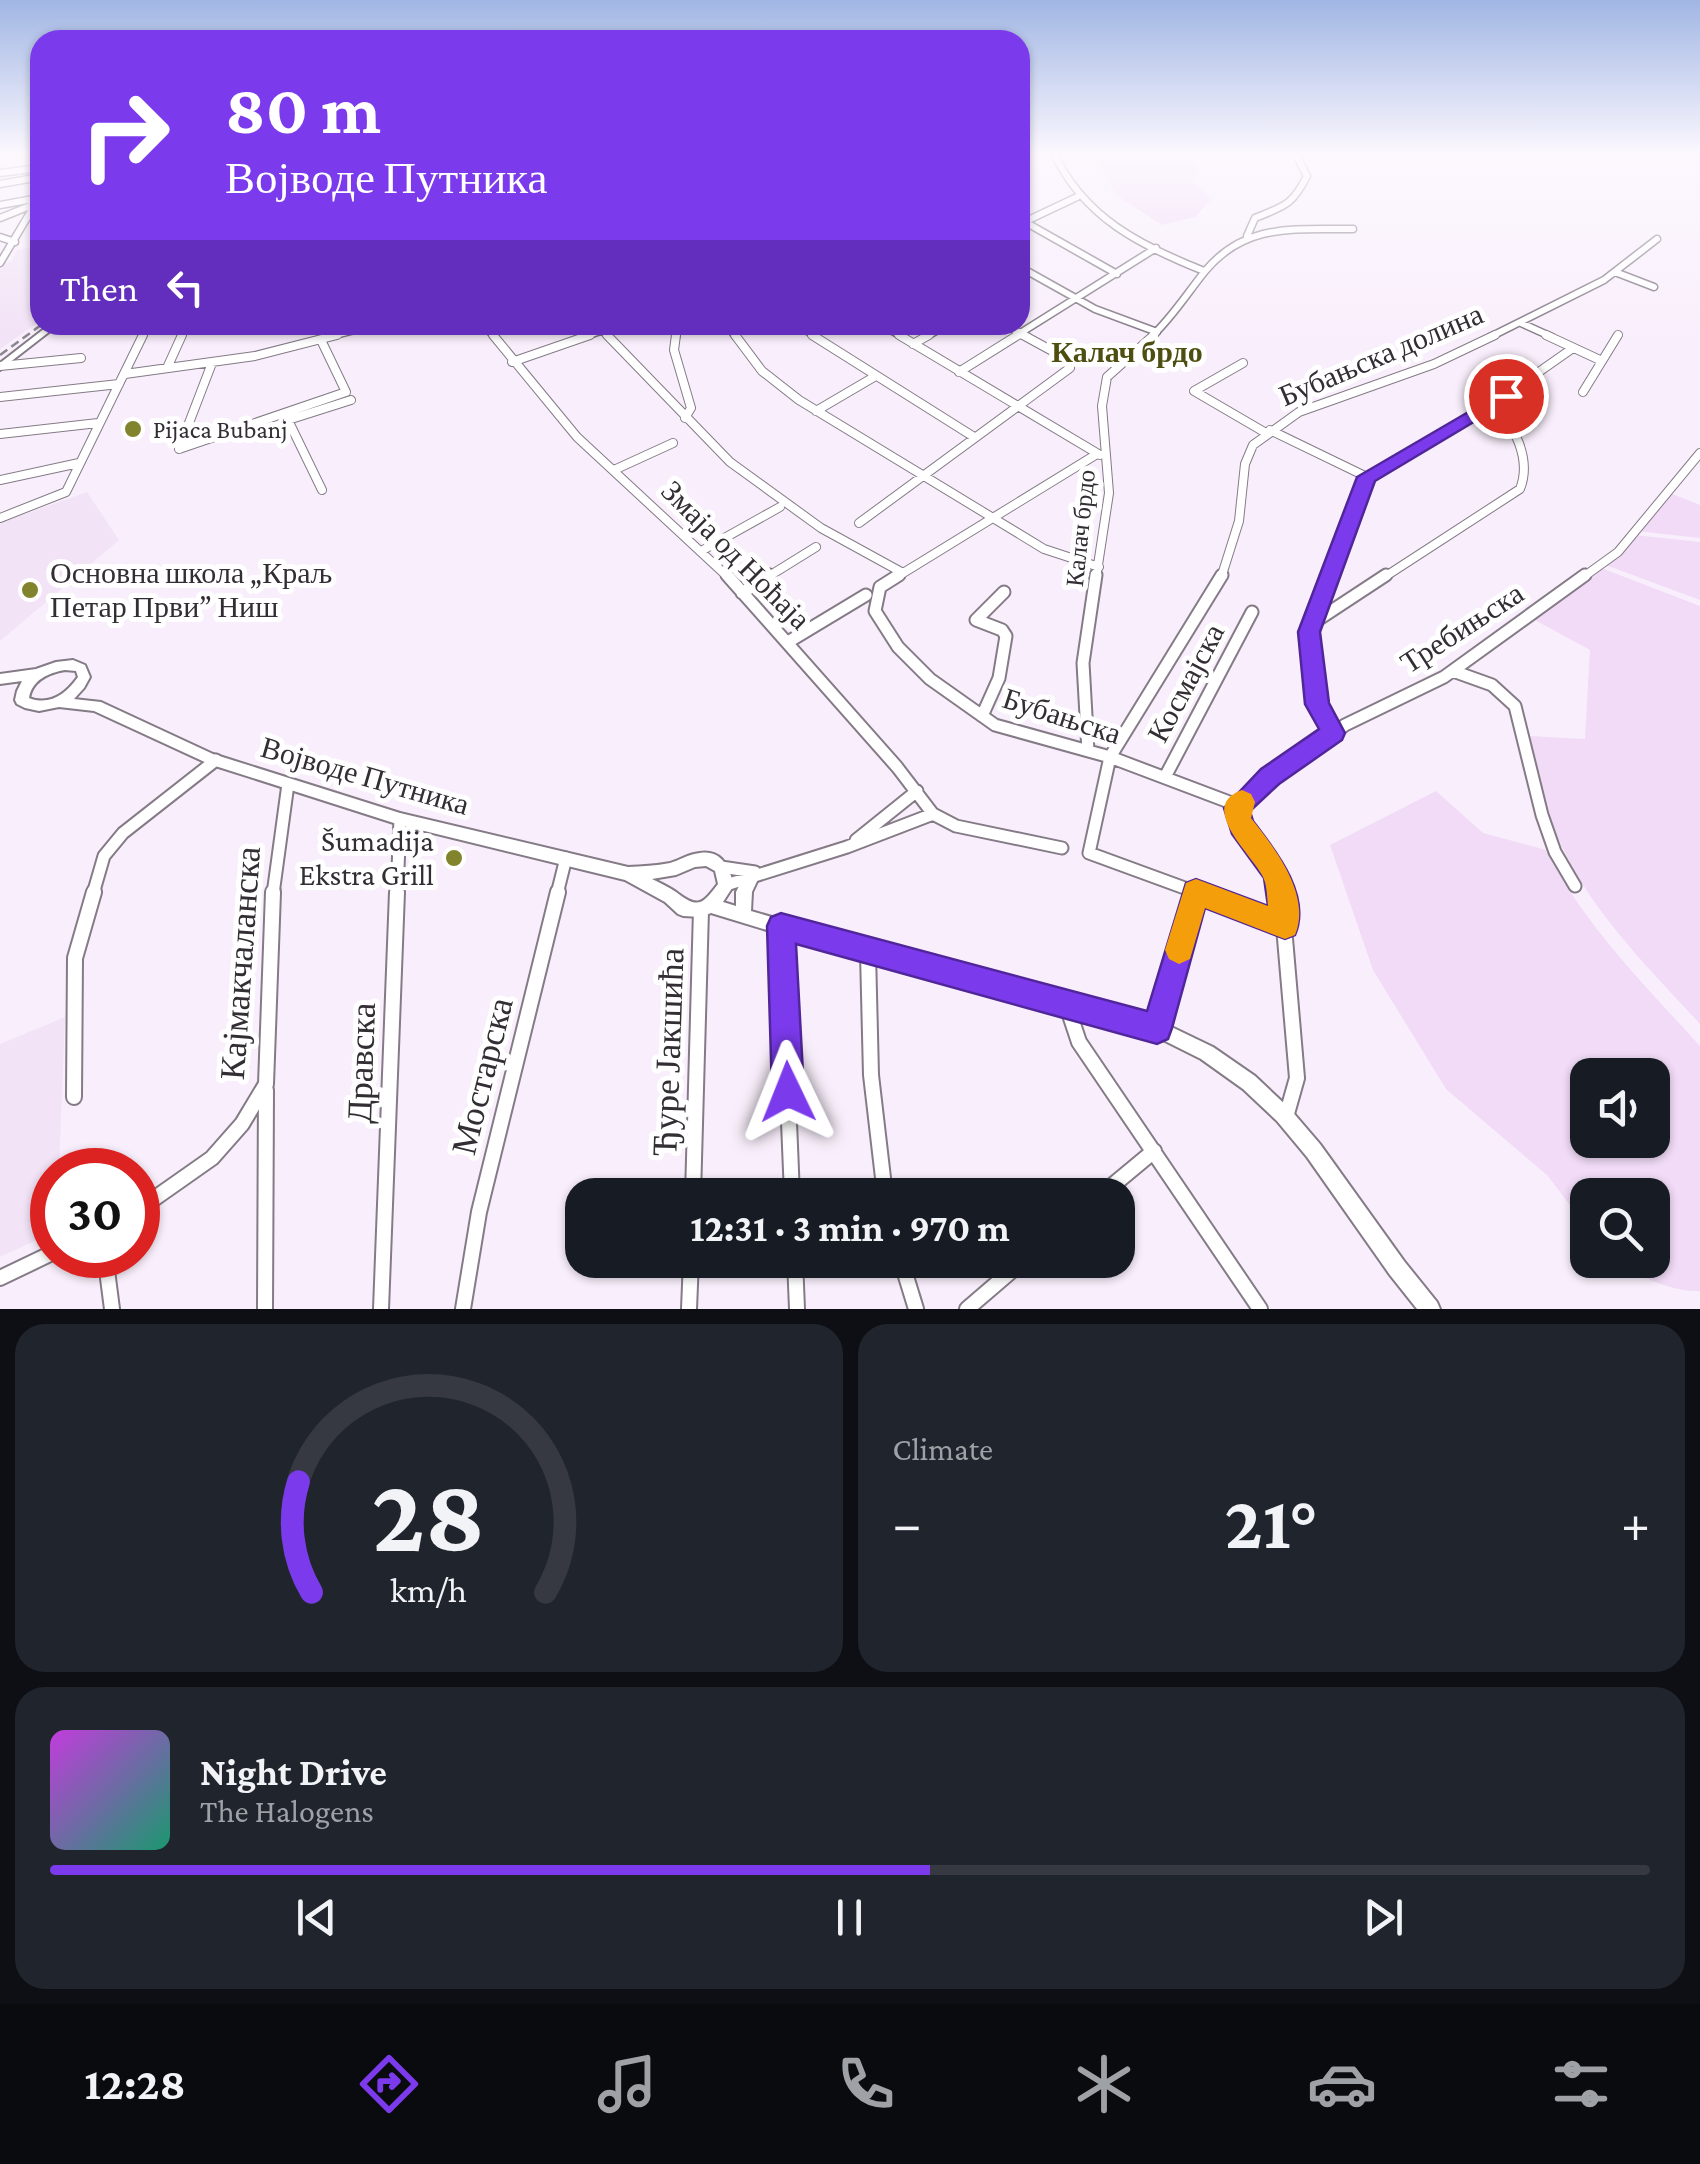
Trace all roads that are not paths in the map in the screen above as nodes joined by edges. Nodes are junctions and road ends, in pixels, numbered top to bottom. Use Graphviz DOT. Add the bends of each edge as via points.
graph roads {
  1 [pos="30,214"];
  2 [pos="1098,214"];
  3 [pos="1266,214"];
  4 [pos="1030,227"];
  5 [pos="1354,229"];
  6 [pos="1247,236"];
  7 [pos="0,237"];
  8 [pos="1657,239"];
  9 [pos="15,242"];
  10 [pos="1156,248"];
  11 [pos="1,259"];
  12 [pos="1204,272"];
  13 [pos="1615,272"];
  14 [pos="1030,273"];
  15 [pos="1116,274"];
  16 [pos="1036,276"];
  17 [pos="1030,279"];
  18 [pos="1664,282"];
  19 [pos="1076,299"];
  20 [pos="1520,323"];
  21 [pos="1030,327"];
  22 [pos="1157,332"];
  23 [pos="41,335"];
  24 [pos="143,335"];
  25 [pos="181,335"];
  26 [pos="339,335"];
  27 [pos="492,335"];
  28 [pos="585,335"];
  29 [pos="607,335"];
  30 [pos="676,335"];
  31 [pos="734,335"];
  32 [pos="813,335"];
  33 [pos="898,335"];
  34 [pos="929,335"];
  35 [pos="1018,335"];
  36 [pos="1024,335"];
  37 [pos="1618,335"];
  38 [pos="321,340"];
  39 [pos="913,344"];
  40 [pos="1573,348"];
  41 [pos="81,358"];
  42 [pos="1602,361"];
  43 [pos="512,362"];
  44 [pos="212,363"];
  45 [pos="1244,364"];
  46 [pos="0,366"];
  47 [pos="166,368"];
  48 [pos="959,372"];
  49 [pos="124,374"];
  50 [pos="874,377"];
  51 [pos="118,384"];
  52 [pos="1583,392"];
  53 [pos="0,396"];
  54 [pos="351,400"];
  55 [pos="1492,403"];
  56 [pos="1018,408"];
  57 [pos="816,411"];
  58 [pos="685,418"];
  59 [pos="98,424"];
  60 [pos="1268,432"];
  61 [pos="0,434"];
  62 [pos="974,437"];
  63 [pos="673,444"];
  64 [pos="1700,453"];
  65 [pos="1102,455"];
  66 [pos="78,464"];
  67 [pos="614,470"];
  68 [pos="923,475"];
  69 [pos="1367,477"];
  70 [pos="0,480"];
  71 [pos="322,490"];
  72 [pos="780,507"];
  73 [pos="0,518"];
  74 [pos="994,519"];
  75 [pos="859,523"];
  76 [pos="816,547"];
  77 [pos="702,550"];
  78 [pos="1100,567"];
  79 [pos="903,574"];
  80 [pos="1004,592"];
  81 [pos="742,594"];
  82 [pos="866,595"];
  83 [pos="1252,612"];
  84 [pos="1310,625"];
  85 [pos="788,642"];
  86 [pos="1453,671"];
  87 [pos="38,674"];
  88 [pos="0,682"];
  89 [pos="81,685"];
  90 [pos="22,691"];
  91 [pos="58,702"];
  92 [pos="96,706"];
  93 [pos="982,716"];
  94 [pos="1333,733"];
  95 [pos="1088,751"];
  96 [pos="1110,757"];
  97 [pos="216,760"];
  98 [pos="1165,778"];
  99 [pos="288,784"];
  100 [pos="917,791"];
  101 [pos="1237,805"];
  102 [pos="933,814"];
  103 [pos="400,819"];
  104 [pos="848,847"];
  105 [pos="1062,848"];
  106 [pos="566,858"];
  107 [pos="721,868"];
  108 [pos="675,870"];
  109 [pos="628,874"];
  110 [pos="756,875"];
  111 [pos="1576,886"];
  112 [pos="725,889"];
  113 [pos="1196,892"];
  114 [pos="670,897"];
  115 [pos="706,908"];
  116 [pos="749,913"];
  117 [pos="781,926"];
  118 [pos="1285,926"];
  119 [pos="868,953"];
  120 [pos="1067,1006"];
  121 [pos="1157,1028"];
  122 [pos="266,1084"];
  123 [pos="74,1098"];
  124 [pos="1286,1117"];
  125 [pos="1154,1151"];
  126 [pos="694,1178"];
  127 [pos="791,1178"];
  128 [pos="884,1178"];
  129 [pos="1122,1178"];
  130 [pos="160,1198"];
  131 [pos="30,1264"];
  132 [pos="0,1278"];
  133 [pos="108,1278"];
  134 [pos="690,1278"];
  135 [pos="796,1278"];
  136 [pos="907,1278"];
  137 [pos="1003,1278"];
  138 [pos="112,1309"];
  139 [pos="265,1309"];
  140 [pos="381,1309"];
  141 [pos="463,1309"];
  142 [pos="689,1309"];
  143 [pos="797,1309"];
  144 [pos="916,1309"];
  145 [pos="967,1309"];
  146 [pos="1260,1309"];
  147 [pos="1430,1309"];
  1 -- 9 [label="street"];
  2 -- 10 [label="street"];
  3 -- 6 [label="street, Калач брдо" via="1255,218"];
  4 -- 15 [label="street"];
  5 -- 6 [label="street"];
  6 -- 12 [label="street, Калач брдо"];
  7 -- 9 [label="street"];
  8 -- 13 [label="street, Бубањска долина"];
  9 -- 11 [label="street"];
  10 -- 12 [label="street"];
  10 -- 15 [label="street"];
  12 -- 22 [label="street, Калач брдо"];
  13 -- 18 [label="street" via="1652,289"];
  13 -- 20 [label="street, Бубањска долина"];
  14 -- 16 [label="street"];
  15 -- 19 [label="street"];
  16 -- 17 [label="street"];
  16 -- 19 [label="street"];
  19 -- 21 [label="street"];
  19 -- 22 [label="street"];
  20 -- 40 [label="street"];
  20 -- 60 [label="street, Бубањска долина" via="1434,364 1299,412"];
  22 -- 65 [label="street, Калач брдо" via="1105,382"];
  23 -- 46 [label="street"];
  24 -- 49 [label="street"];
  25 -- 47 [label="street"];
  26 -- 38 [label="street"];
  27 -- 43 [label="street, Змаја од Ноћаја"];
  28 -- 43 [label="street"];
  29 -- 58 [label="street"];
  30 -- 58 [label="street" via="674,350 692,408"];
  31 -- 57 [label="street" via="762,372"];
  32 -- 50 [label="street"];
  33 -- 39 [label="street"];
  34 -- 39 [label="street"];
  35 -- 48 [label="street"];
  36 -- 56 [label="street" via="1070,363"];
  37 -- 42 [label="street"];
  38 -- 44 [label="street"];
  38 -- 44 [label="street" via="346,392 179,449"];
  39 -- 48 [label="street"];
  40 -- 42 [label="street"];
  40 -- 55 [label="street"];
  41 -- 46 [label="street"];
  42 -- 52 [label="street"];
  43 -- 67 [label="street, Змаја од Ноћаја"];
  44 -- 47 [label="street"];
  45 -- 60 [label="street" via="1194,392"];
  47 -- 49 [label="street"];
  48 -- 56 [label="street"];
  49 -- 51 [label="street"];
  50 -- 57 [label="street"];
  50 -- 62 [label="street"];
  51 -- 53 [label="street"];
  51 -- 59 [label="street"];
  54 -- 71 [label="street" via="288,420"];
  55 -- 69 [label="street"];
  55 -- 84 [label="street" via="1515,440 1525,483"];
  56 -- 62 [label="street"];
  56 -- 65 [label="street"];
  57 -- 68 [label="street"];
  58 -- 79 [label="street" via="730,462"];
  59 -- 61 [label="street"];
  59 -- 66 [label="street"];
  60 -- 69 [label="street"];
  60 -- 96 [label="street, Бубањска долина" via="1247,454 1239,521 1223,575"];
  62 -- 68 [label="street"];
  63 -- 67 [label="street"];
  64 -- 86 [label="street, Требињска" via="1618,552"];
  65 -- 74 [label="street"];
  65 -- 78 [label="street, Калач брдо" via="1108,493"];
  66 -- 70 [label="street"];
  66 -- 73 [label="street" via="66,492"];
  67 -- 77 [label="street, Змаја од Ноћаја"];
  68 -- 74 [label="street"];
  68 -- 75 [label="street"];
  69 -- 84 [label="street"];
  72 -- 77 [label="street"];
  74 -- 78 [label="street" via="1053,553"];
  74 -- 79 [label="street"];
  76 -- 81 [label="street"];
  77 -- 81 [label="street, Змаја од Ноћаја"];
  78 -- 95 [label="street, Калач брдо" via="1083,664"];
  79 -- 93 [label="street, Бубањска" via="880,587 878,619 930,679"];
  80 -- 93 [label="street" via="976,620 1006,636 999,678"];
  81 -- 85 [label="street, Змаја од Ноћаја"];
  82 -- 85 [label="street"];
  83 -- 98 [label="street, Космајска"];
  84 -- 94 [label="street" via="1317,704"];
  85 -- 100 [label="street, Змаја од Ноћаја"];
  86 -- 94 [label="street, Требињска"];
  86 -- 111 [label="street" via="1492,685 1514,706 1542,815"];
  87 -- 88 [label="street, Војводе Путника"];
  87 -- 89 [label="street, Војводе Путника" via="73,665 84,672"];
  87 -- 90 [label="street"];
  88 -- 90 [label="street, Војводе Путника"];
  89 -- 91 [label="street"];
  89 -- 92 [label="street, Војводе Путника"];
  90 -- 91 [label="street, Војводе Путника" via="30,706"];
  91 -- 92 [label="street, Војводе Путника"];
  92 -- 97 [label="street, Војводе Путника"];
  93 -- 95 [label="street, Бубањска" via="1014,732"];
  94 -- 101 [label="street, Требињска"];
  95 -- 96 [label="street, Бубањска"];
  96 -- 98 [label="street, Бубањска"];
  96 -- 113 [label="street, Бубањска долина" via="1089,853"];
  97 -- 99 [label="street, Војводе Путника"];
  97 -- 123 [label="street" via="106,850 75,958"];
  98 -- 101 [label="street, Бубањска"];
  99 -- 103 [label="street, Војводе Путника"];
  99 -- 122 [label="street, Кајмакчаланска" via="274,868"];
  100 -- 102 [label="street, Змаја од Ноћаја"];
  100 -- 104 [label="street"];
  101 -- 118 [label="street" via="1241,826 1278,874"];
  102 -- 104 [label="street"];
  102 -- 105 [label="street" via="956,826"];
  103 -- 106 [label="street, Војводе Путника"];
  103 -- 140 [label="street, Дравска"];
  104 -- 110 [label="street"];
  106 -- 109 [label="street, Војводе Путника"];
  106 -- 141 [label="street, Мостарска" via="479,1212"];
  107 -- 108 [label="street, Војводе Путника" via="698,858"];
  107 -- 110 [label="street"];
  107 -- 112 [label="street"];
  108 -- 109 [label="street, Војводе Путника"];
  108 -- 114 [label="street"];
  109 -- 114 [label="street, Војводе Путника"];
  110 -- 112 [label="street"];
  110 -- 116 [label="street" via="744,892"];
  112 -- 115 [label="street"];
  112 -- 116 [label="street, Војводе Путника"];
  113 -- 118 [label="street"];
  113 -- 121 [label="street"];
  114 -- 115 [label="street, Војводе Путника" via="682,909"];
  115 -- 116 [label="street, Војводе Путника"];
  115 -- 126 [label="street, Ђуре Јакшића"];
  116 -- 117 [label="street, Војводе Путника"];
  117 -- 119 [label="street, Војводе Путника"];
  117 -- 127 [label="street"];
  118 -- 124 [label="street" via="1297,1078"];
  119 -- 120 [label="street, Војводе Путника"];
  119 -- 128 [label="street" via="869,1077"];
  120 -- 121 [label="street, Војводе Путника"];
  120 -- 125 [label="street" via="1079,1042"];
  121 -- 124 [label="street, Војводе Путника" via="1212,1056"];
  122 -- 130 [label="street, Кајмакчаланска" via="217,1157"];
  122 -- 139 [label="street"];
  124 -- 147 [label="street, Војводе Путника"];
  125 -- 129 [label="street"];
  125 -- 146 [label="street"];
  131 -- 132 [label="street"];
  133 -- 138 [label="street"];
  134 -- 142 [label="street"];
  135 -- 143 [label="street"];
  136 -- 144 [label="street"];
  137 -- 145 [label="street"];
}
